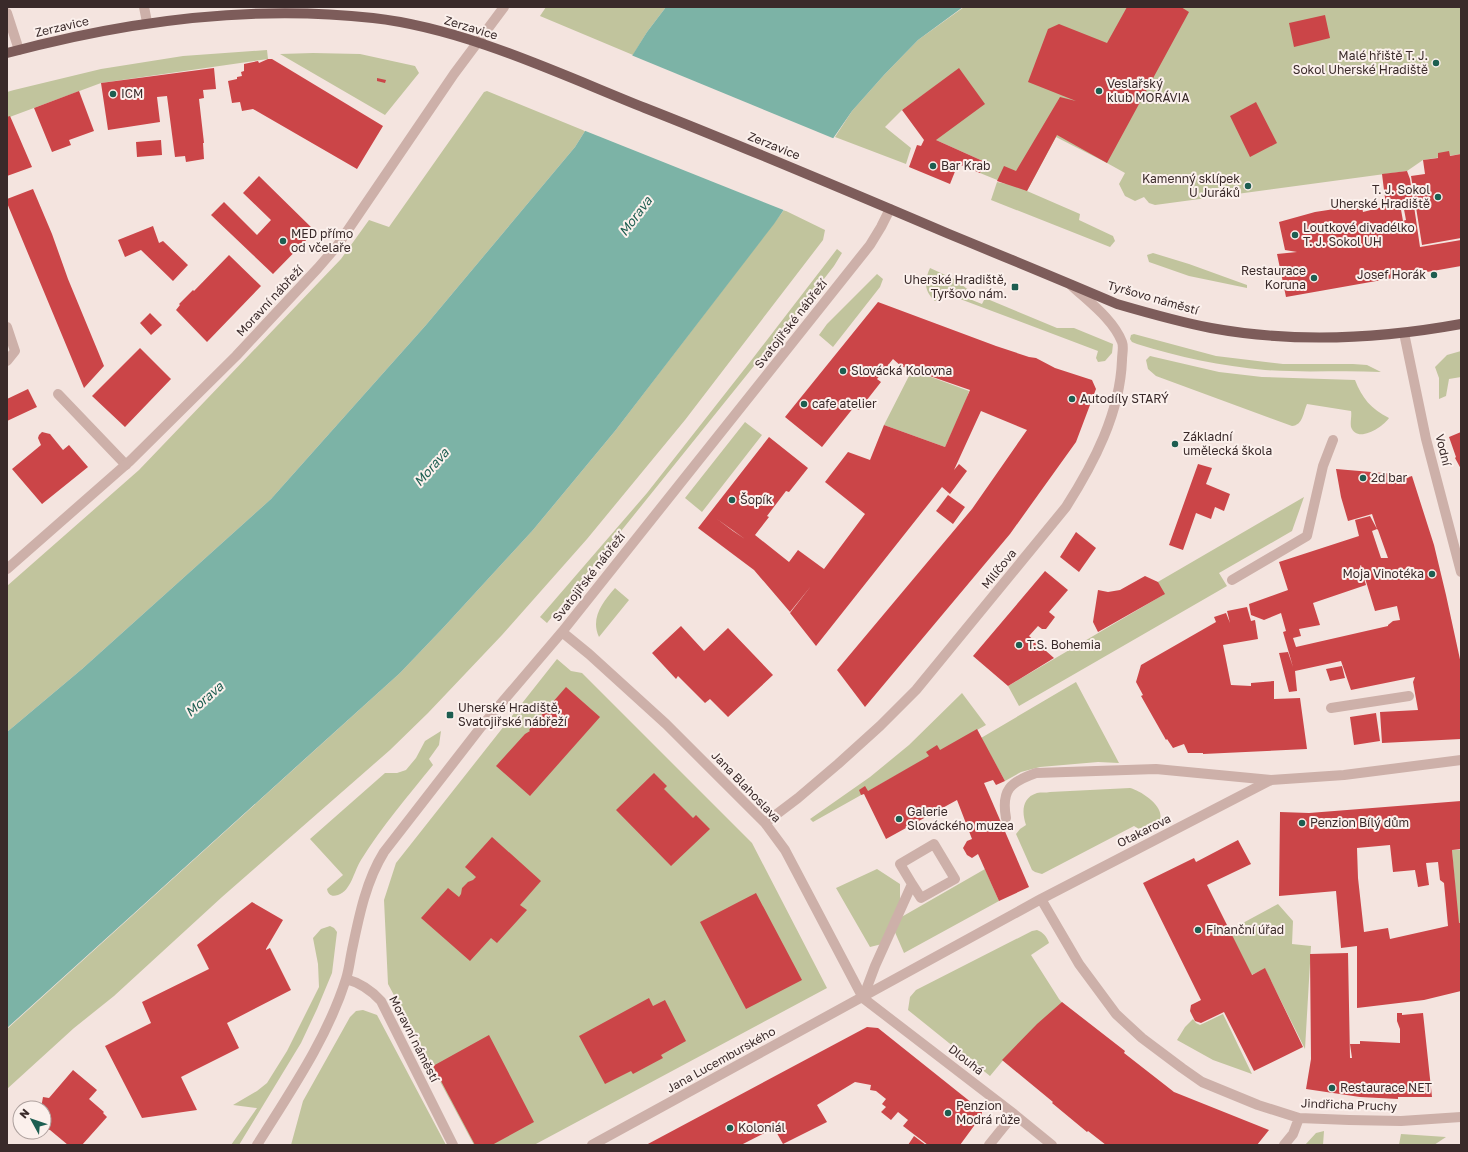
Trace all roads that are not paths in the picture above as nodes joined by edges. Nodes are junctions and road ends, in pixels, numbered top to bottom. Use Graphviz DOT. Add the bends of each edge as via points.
graph roads {
  1 [pos="144,7"];
  2 [pos="504,7"];
  3 [pos="335,11"];
  4 [pos="7,13"];
  5 [pos="147,22"];
  6 [pos="477,42"];
  7 [pos="19,50"];
  8 [pos="7,53"];
  9 [pos="835,185"];
  10 [pos="890,209"];
  11 [pos="1069,283"];
  12 [pos="1461,324"];
  13 [pos="7,327"];
  14 [pos="1404,333"];
  15 [pos="7,361"];
  16 [pos="58,394"];
  17 [pos="1333,440"];
  18 [pos="126,465"];
  19 [pos="7,569"];
  20 [pos="1461,572"];
  21 [pos="1232,580"];
  22 [pos="562,632"];
  23 [pos="1409,696"];
  24 [pos="1331,708"];
  25 [pos="1461,760"];
  26 [pos="1270,780"];
  27 [pos="1006,818"];
  28 [pos="765,823"];
  29 [pos="912,884"];
  30 [pos="1042,899"];
  31 [pos="346,979"];
  32 [pos="863,998"];
  33 [pos="1014,1114"];
  34 [pos="1461,1117"];
  35 [pos="1300,1118"];
  36 [pos="257,1145"];
  37 [pos="454,1145"];
  38 [pos="592,1145"];
  39 [pos="989,1145"];
  40 [pos="1052,1145"];
  41 [pos="1284,1145"];
  1 -- 5 [label="street"];
  2 -- 6 [label="street, Moravní nábřeží"];
  3 -- 5 [label="main road, Zerzavice" via="199,16"];
  3 -- 6 [label="main road, Zerzavice" via="406,23"];
  4 -- 7 [label="street"];
  5 -- 7 [label="main road, Zerzavice"];
  6 -- 9 [label="main road, Zerzavice"];
  6 -- 18 [label="street, Moravní nábřeží" via="337,246 236,356"];
  7 -- 8 [label="main road, Zerzavice"];
  9 -- 10 [label="main road, Tyršovo náměstí"];
  10 -- 11 [label="main road, Tyršovo náměstí"];
  10 -- 22 [label="street, Svatojiřské nábřeží" via="870,245"];
  11 -- 14 [label="main road, Tyršovo náměstí" via="1117,304 1210,328 1284,336"];
  11 -- 28 [label="street, Milíčova" via="1116,329 1123,344 1122,372 1113,409 1086,476 1066,507 916,690 838,764"];
  12 -- 14 [label="main road, Tyršovo náměstí"];
  13 -- 15 [label="street" via="15,351"];
  14 -- 20 [label="street, Vodní" via="1425,432"];
  16 -- 18 [label="street"];
  17 -- 21 [label="street" via="1323,466 1307,536"];
  18 -- 19 [label="street, Moravní nábřeží"];
  22 -- 28 [label="street, Jana Blahoslava" via="666,724"];
  22 -- 31 [label="street, Svatojiřské nábřeží" via="481,727 393,839 376,865 360,915"];
  23 -- 24 [label="street"];
  25 -- 26 [label="street, Otakarova" via="1344,775"];
  26 -- 27 [label="street" via="1156,769 1036,773 1025,776 1007,792 1004,802"];
  26 -- 30 [label="street, Otakarova"];
  28 -- 32 [label="street, Jana Blahoslava" via="785,850"];
  29 -- 29 [label="street" via="900,864 934,844 955,879 921,898"];
  29 -- 32 [label="street"];
  30 -- 32 [label="street, Otakarova"];
  30 -- 35 [label="street, Jindřicha Pruchy" via="1078,964 1116,1014 1142,1038 1202,1082 1258,1105"];
  31 -- 36 [label="street" via="319,1042"];
  31 -- 37 [label="street, Moravní náměstí" via="363,985 381,1001"];
  32 -- 33 [label="street, Dlouhá"];
  32 -- 38 [label="street, Jana Lucemburského"];
  33 -- 39 [label="street"];
  33 -- 40 [label="street, Dlouhá"];
  34 -- 35 [label="street, Jindřicha Pruchy" via="1401,1121"];
  35 -- 41 [label="street" via="1293,1134"];
}
